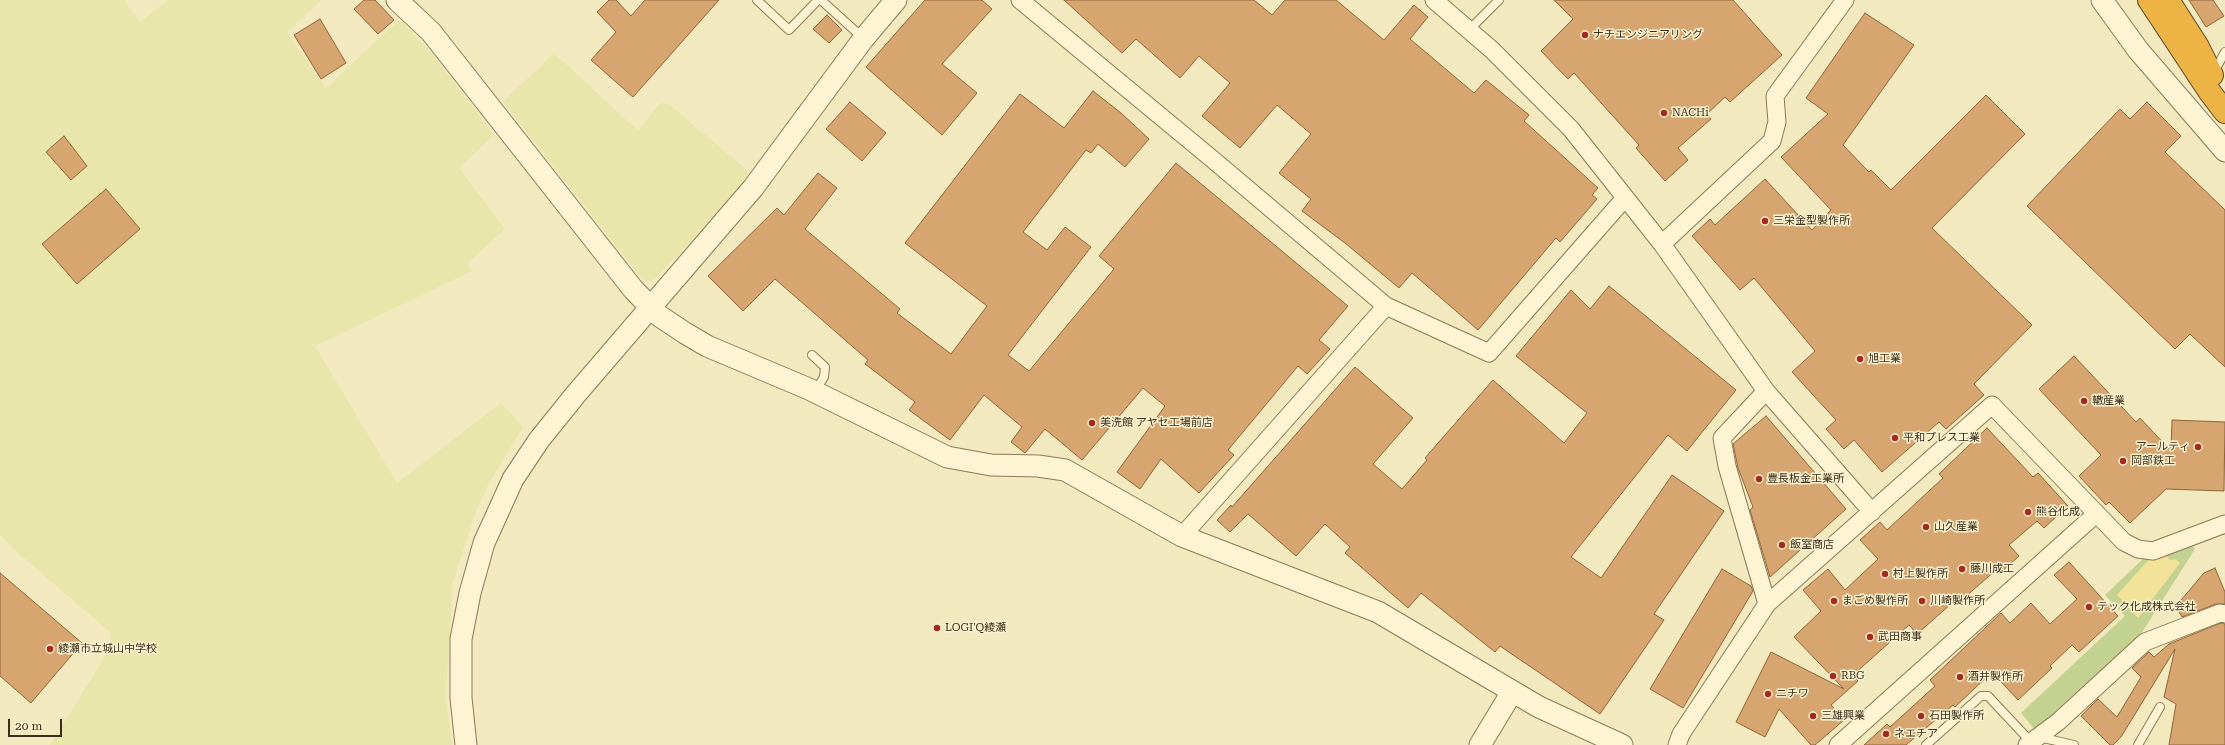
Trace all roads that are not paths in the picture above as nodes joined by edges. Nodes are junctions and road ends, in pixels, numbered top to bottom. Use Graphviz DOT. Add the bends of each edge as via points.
graph roads {
  1 [pos="397,0"];
  2 [pos="757,0"];
  3 [pos="819,0"];
  4 [pos="896,0"];
  5 [pos="1020,0"];
  6 [pos="1434,0"];
  7 [pos="1499,0"];
  8 [pos="1845,0"];
  9 [pos="2102,0"];
  10 [pos="2149,0"];
  11 [pos="2168,0"];
  12 [pos="1469,30"];
  13 [pos="864,38"];
  14 [pos="2225,52"];
  15 [pos="2213,76"];
  16 [pos="2225,112"];
  17 [pos="2225,151"];
  18 [pos="1624,198"];
  19 [pos="1662,244"];
  20 [pos="650,306"];
  21 [pos="1386,306"];
  22 [pos="812,355"];
  23 [pos="1766,391"];
  24 [pos="815,393"];
  25 [pos="1872,512"];
  26 [pos="2096,514"];
  27 [pos="2225,524"];
  28 [pos="1182,536"];
  29 [pos="1767,604"];
  30 [pos="2225,614"];
  31 [pos="1512,692"];
  32 [pos="2160,707"];
  33 [pos="2032,741"];
  34 [pos="466,745"];
  35 [pos="1480,745"];
  36 [pos="1622,745"];
  37 [pos="1677,745"];
  38 [pos="1838,745"];
  39 [pos="1926,745"];
  40 [pos="2074,745"];
  41 [pos="2138,745"];
  1 -- 20 [label="street" via="431,32 633,289"];
  2 -- 3 [label="lane" via="789,30"];
  3 -- 13 [label="lane"];
  4 -- 13 [label="street"];
  5 -- 21 [label="street"];
  6 -- 12 [label="street"];
  7 -- 12 [label="lane"];
  8 -- 19 [label="street" via="1775,96 1777,122 1772,140"];
  9 -- 17 [label="street" via="2138,50"];
  10 -- 16 [label="highway"];
  11 -- 15 [label="highway"];
  12 -- 18 [label="street" via="1571,129"];
  13 -- 20 [label="street" via="753,188"];
  14 -- 15 [label="lane"];
  18 -- 19 [label="street"];
  18 -- 21 [label="street" via="1489,353"];
  19 -- 23 [label="street"];
  20 -- 24 [label="street" via="668,322 707,346"];
  20 -- 34 [label="street" via="539,440 513,479 484,543 461,639 461,698"];
  21 -- 28 [label="street"];
  22 -- 24 [label="lane" via="825,367 824,377"];
  23 -- 25 [label="street"];
  23 -- 29 [label="street" via="1722,438 1727,466"];
  24 -- 28 [label="street" via="947,457 991,465 1038,466 1065,470"];
  25 -- 26 [label="street" via="1992,405"];
  25 -- 29 [label="street"];
  26 -- 27 [label="street" via="2124,542 2138,549 2153,551"];
  26 -- 38 [label="street"];
  28 -- 31 [label="street" via="1378,612"];
  29 -- 37 [label="street"];
  30 -- 33 [label="street" via="2220,613 2145,642 2058,722"];
  31 -- 35 [label="street"];
  31 -- 36 [label="street" via="1558,717"];
  32 -- 41 [label="lane"];
  33 -- 39 [label="lane" via="1988,696 1981,696"];
  33 -- 40 [label="lane"];
}
